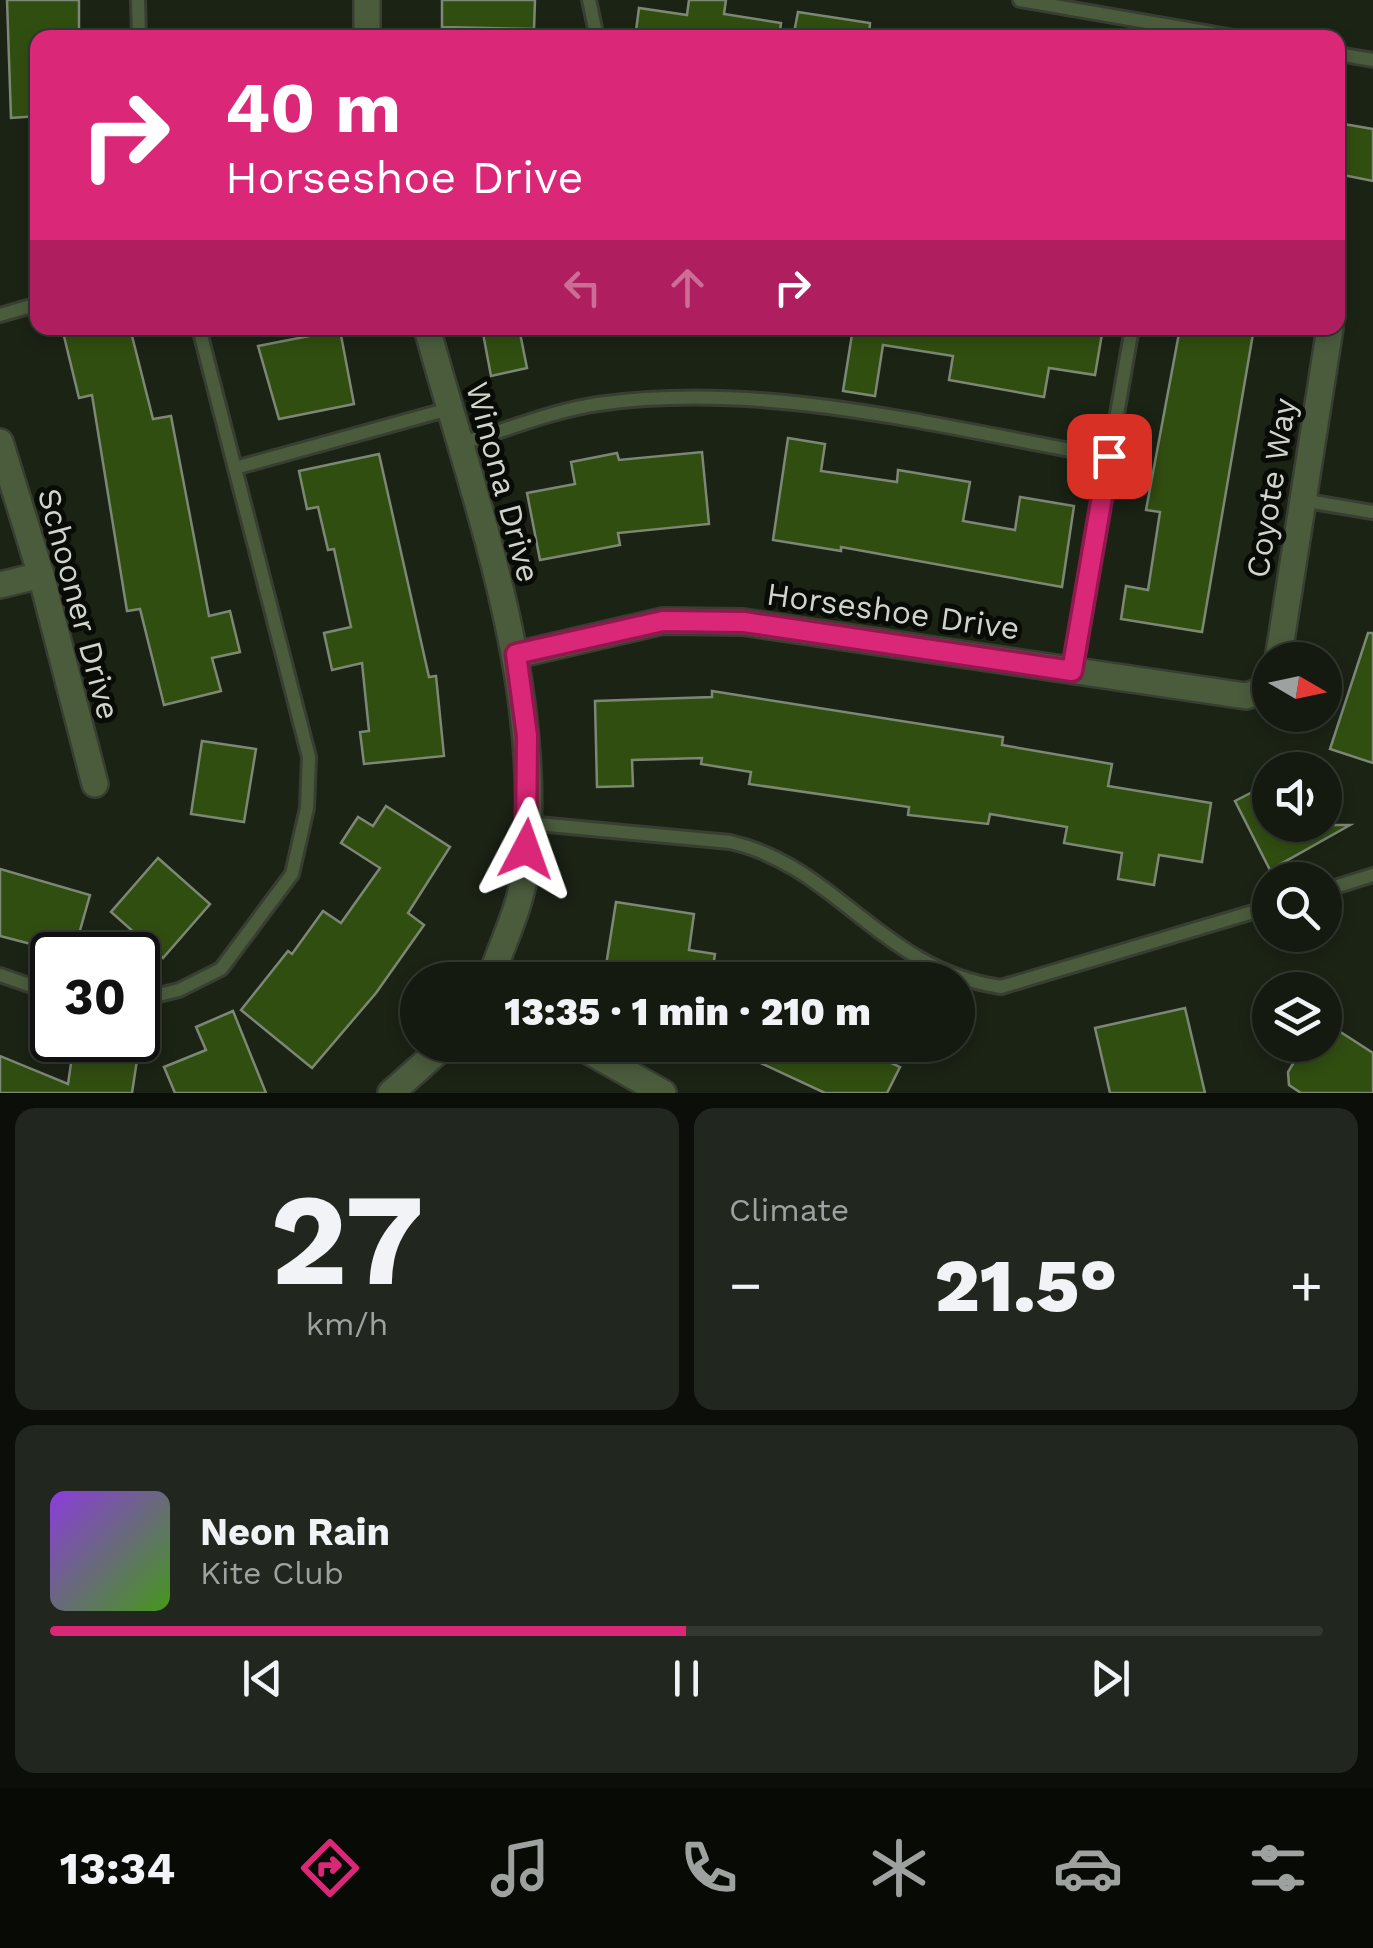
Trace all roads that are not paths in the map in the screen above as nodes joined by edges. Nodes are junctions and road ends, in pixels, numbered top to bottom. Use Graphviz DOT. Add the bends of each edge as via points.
graph roads {
  1 [pos="138,0"];
  2 [pos="367,0"];
  3 [pos="589,0"];
  4 [pos="1020,0"];
  5 [pos="140,30"];
  6 [pos="366,30"];
  7 [pos="595,30"];
  8 [pos="1194,30"];
  9 [pos="1345,55"];
  10 [pos="1373,60"];
  11 [pos="30,306"];
  12 [pos="0,315"];
  13 [pos="200,335"];
  14 [pos="429,335"];
  15 [pos="1131,335"];
  16 [pos="1329,335"];
  17 [pos="449,410"];
  18 [pos="0,442"];
  19 [pos="459,444"];
  20 [pos="1109,456"];
  21 [pos="236,468"];
  22 [pos="1301,500"];
  23 [pos="1373,512"];
  24 [pos="41,574"];
  25 [pos="0,585"];
  26 [pos="1281,642"];
  27 [pos="516,654"];
  28 [pos="1072,671"];
  29 [pos="1252,694"];
  30 [pos="95,784"];
  31 [pos="528,823"];
  32 [pos="1373,875"];
  33 [pos="1342,885"];
  34 [pos="1252,912"];
  35 [pos="496,962"];
  36 [pos="0,976"];
  37 [pos="30,986"];
  38 [pos="160,995"];
  39 [pos="426,1062"];
  40 [pos="608,1062"];
  41 [pos="391,1093"];
  42 [pos="663,1093"];
  1 -- 5 [label="lane"];
  2 -- 6 [label="street"];
  3 -- 7 [label="lane"];
  4 -- 8 [label="lane"];
  9 -- 10 [label="lane"];
  11 -- 12 [label="lane"];
  13 -- 21 [label="lane"];
  14 -- 17 [label="street, Winona Drive"];
  15 -- 20 [label="lane"];
  16 -- 22 [label="street, Coyote Way"];
  17 -- 19 [label="street, Winona Drive"];
  17 -- 21 [label="lane"];
  18 -- 24 [label="street, Schooner Drive"];
  19 -- 20 [label="lane" via="595,404 712,397 812,405"];
  19 -- 27 [label="street, Winona Drive"];
  20 -- 28 [label="lane"];
  21 -- 38 [label="lane" via="309,758 307,808 292,874 221,969"];
  22 -- 23 [label="lane"];
  22 -- 26 [label="street, Coyote Way"];
  24 -- 25 [label="street"];
  24 -- 30 [label="street, Schooner Drive"];
  27 -- 28 [label="street, Horseshoe Drive" via="663,621 744,622"];
  27 -- 31 [label="street, Winona Drive" via="527,736"];
  28 -- 29 [label="street, Horseshoe Drive"];
  31 -- 34 [label="lane" via="762,849 922,964 965,982 1001,987"];
  31 -- 35 [label="street, Winona Drive" via="524,876"];
  32 -- 33 [label="lane"];
  36 -- 37 [label="lane"];
  39 -- 41 [label="street"];
  40 -- 42 [label="street"];
}
